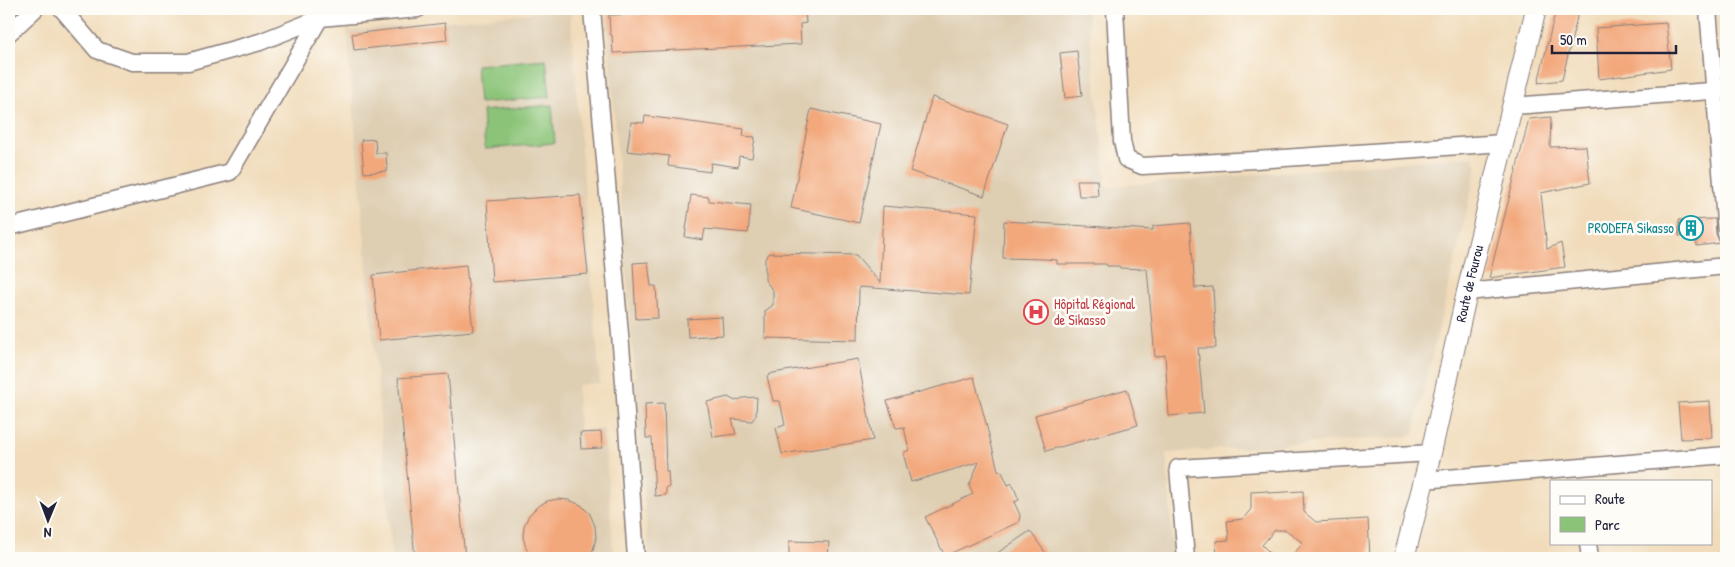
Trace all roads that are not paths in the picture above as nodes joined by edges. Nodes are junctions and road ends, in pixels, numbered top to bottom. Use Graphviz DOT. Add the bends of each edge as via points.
graph roads {
  1 [pos="35,9"];
  2 [pos="62,9"];
  3 [pos="418,9"];
  4 [pos="592,9"];
  5 [pos="1115,9"];
  6 [pos="1536,9"];
  7 [pos="1708,9"];
  8 [pos="320,18"];
  9 [pos="9,33"];
  10 [pos="1721,91"];
  11 [pos="1513,106"];
  12 [pos="1503,142"];
  13 [pos="9,227"];
  14 [pos="1726,233"];
  15 [pos="1726,266"];
  16 [pos="1467,292"];
  17 [pos="1430,452"];
  18 [pos="1726,455"];
  19 [pos="1582,474"];
  20 [pos="1422,480"];
  21 [pos="1588,544"];
  22 [pos="636,558"];
  23 [pos="1186,558"];
  24 [pos="1404,558"];
  25 [pos="1590,558"];
  1 -- 9 [label="street"];
  2 -- 8 [label="street" via="97,50 132,62 188,62 260,42"];
  3 -- 8 [label="street"];
  4 -- 22 [label="street"];
  5 -- 12 [label="street" via="1122,141 1126,159 1142,166"];
  6 -- 11 [label="main road, Route de Fourou"];
  7 -- 10 [label="street"];
  8 -- 13 [label="street" via="230,172"];
  10 -- 11 [label="street"];
  10 -- 14 [label="street"];
  11 -- 12 [label="main road, Route de Fourou"];
  12 -- 16 [label="main road, Route de Fourou"];
  15 -- 16 [label="street"];
  16 -- 17 [label="main road, Route de Fourou"];
  17 -- 20 [label="main road, Route de Fourou"];
  17 -- 23 [label="street" via="1178,468"];
  18 -- 19 [label="street"];
  19 -- 20 [label="street"];
  20 -- 24 [label="main road, Route de Fourou"];
  21 -- 25 [label="street"];
}
